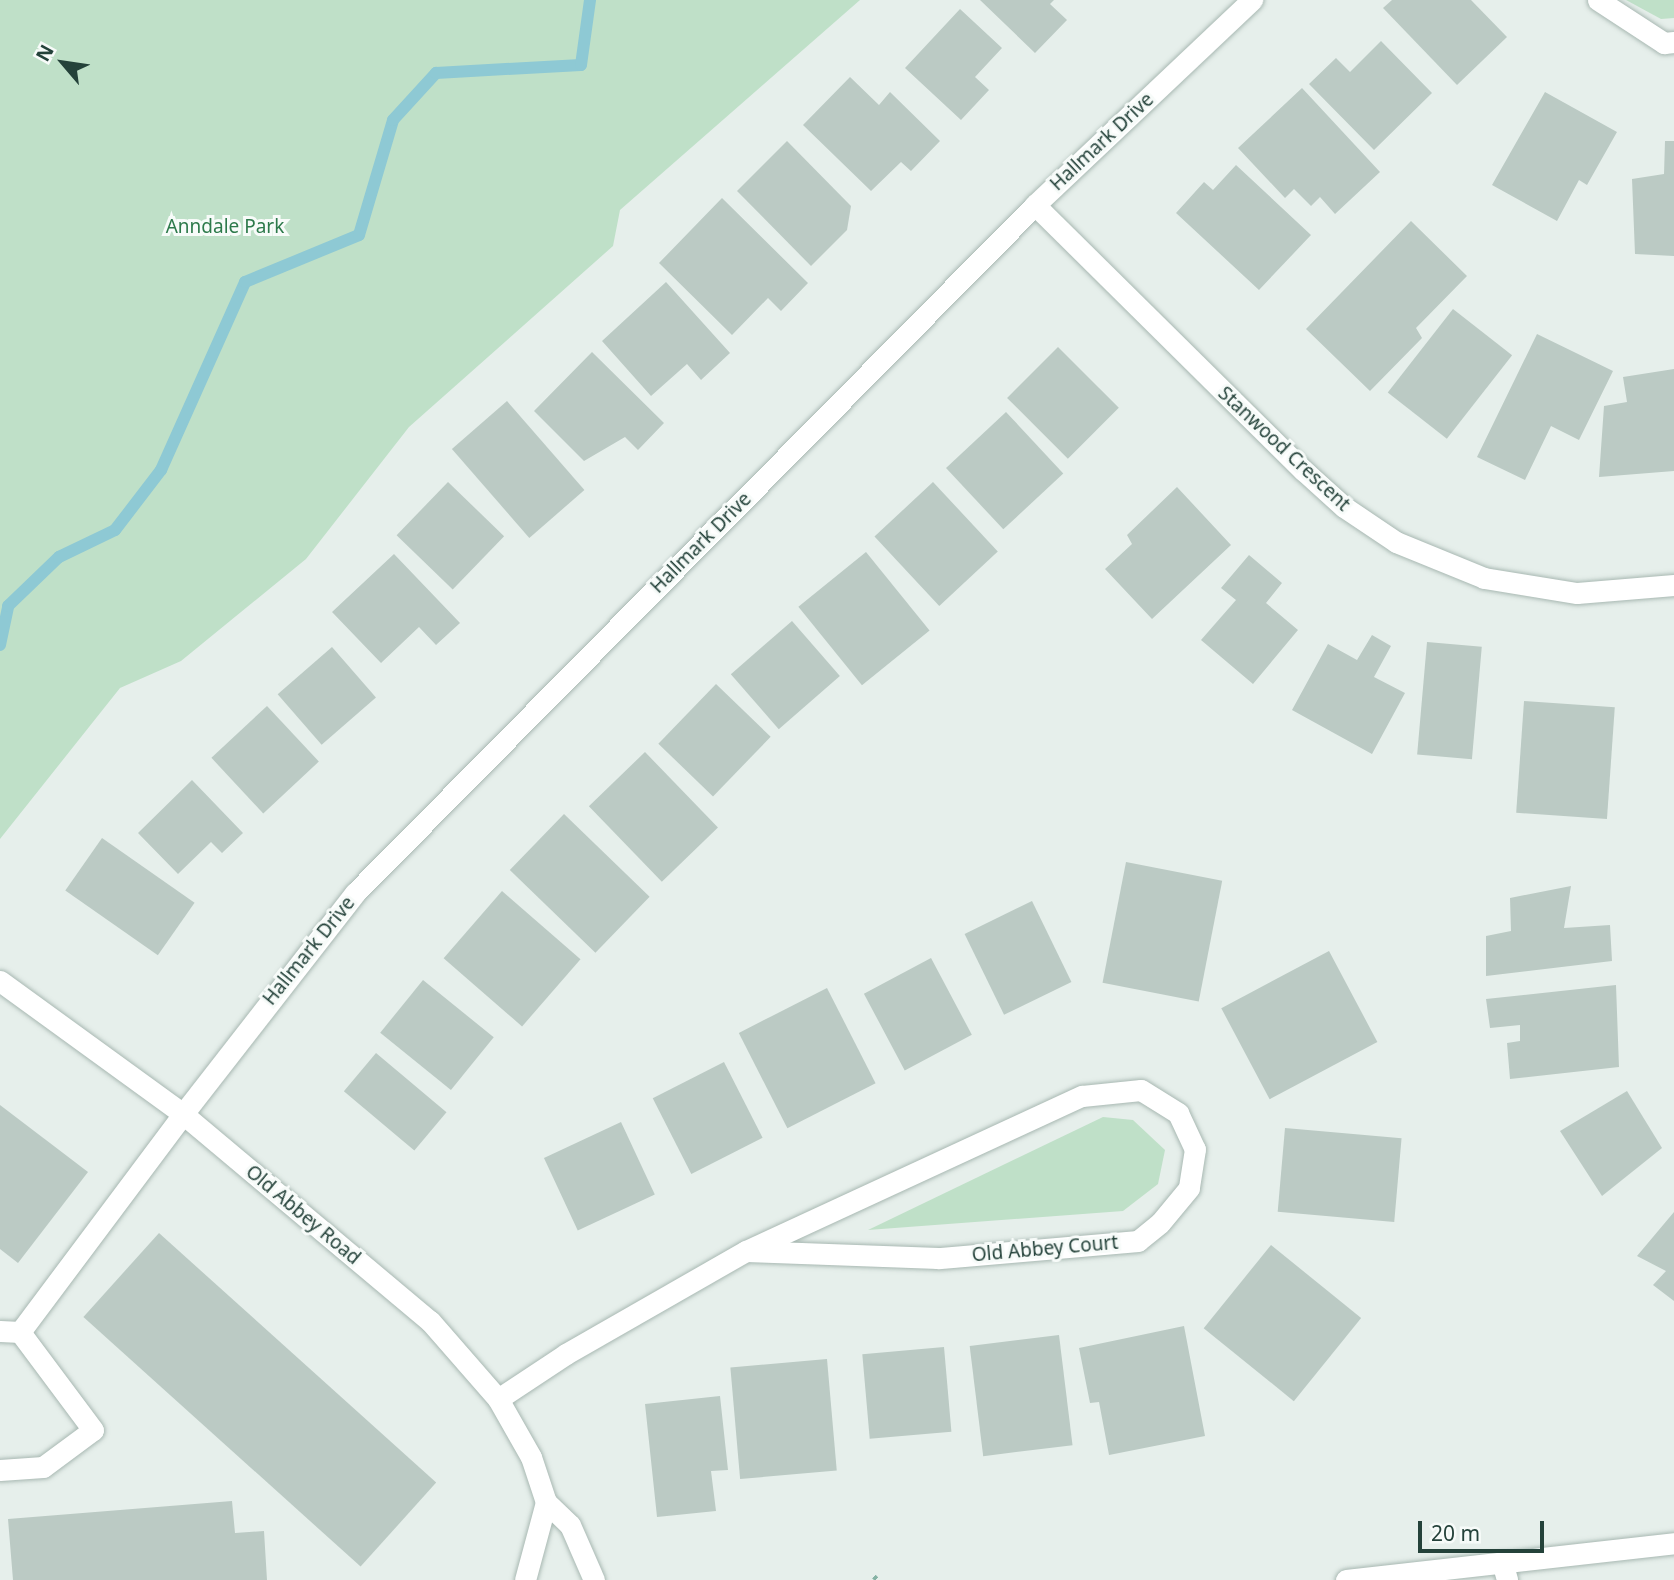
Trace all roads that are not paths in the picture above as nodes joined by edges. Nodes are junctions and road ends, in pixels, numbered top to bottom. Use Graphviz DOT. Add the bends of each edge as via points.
graph roads {
  1 [pos="1252,0"];
  2 [pos="1598,0"];
  3 [pos="1674,42"];
  4 [pos="1035,205"];
  5 [pos="1674,585"];
  6 [pos="0,981"];
  7 [pos="183,1114"];
  8 [pos="746,1251"];
  9 [pos="10,1331"];
  10 [pos="498,1399"];
  11 [pos="0,1470"];
  12 [pos="545,1502"];
  13 [pos="1674,1544"];
  14 [pos="1505,1571"];
  15 [pos="525,1580"];
  16 [pos="594,1580"];
  17 [pos="1346,1580"];
  1 -- 4 [label="street, Hallmark Drive"];
  2 -- 3 [label="street" via="1664,43"];
  4 -- 5 [label="street, Stanwood Crescent" via="1303,470 1344,507 1396,542 1483,578 1577,593"];
  4 -- 7 [label="street, Hallmark Drive" via="355,893"];
  6 -- 7 [label="street, Old Abbey Road"];
  7 -- 9 [label="street, Hallmark Drive"];
  7 -- 10 [label="street, Old Abbey Road" via="430,1321"];
  8 -- 8 [label="street, Old Abbey Court" via="938,1258 1138,1241 1189,1188 1195,1149 1178,1113 1141,1090 1082,1096"];
  8 -- 10 [label="street, Old Abbey Court" via="566,1354"];
  9 -- 11 [label="street" via="93,1430 43,1466"];
  10 -- 12 [label="street, Old Abbey Road" via="531,1457"];
  12 -- 15 [label="street"];
  12 -- 16 [label="street, Old Abbey Road" via="570,1525"];
  13 -- 14 [label="street"];
  14 -- 17 [label="street"];
}
